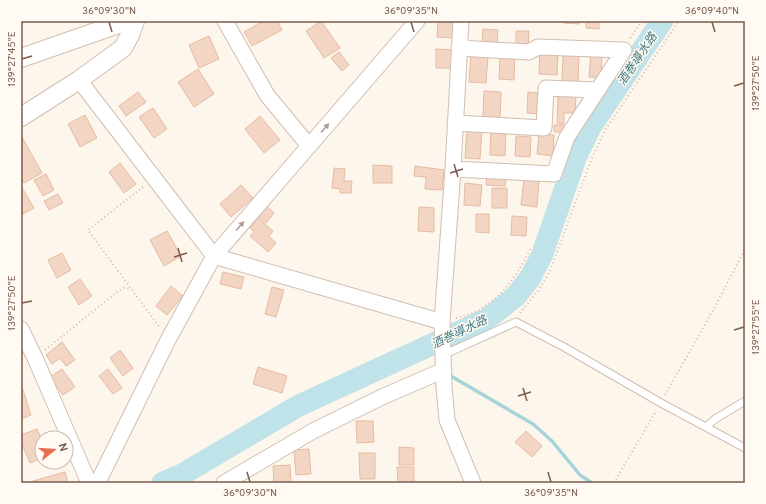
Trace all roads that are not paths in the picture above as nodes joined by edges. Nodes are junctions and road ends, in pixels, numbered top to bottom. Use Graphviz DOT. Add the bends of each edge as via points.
graph roads {
  1 [pos="127,21"];
  2 [pos="135,21"];
  3 [pos="225,21"];
  4 [pos="417,21"];
  5 [pos="461,21"];
  6 [pos="459,48"];
  7 [pos="21,58"];
  8 [pos="78,80"];
  9 [pos="598,90"];
  10 [pos="21,117"];
  11 [pos="455,123"];
  12 [pos="309,146"];
  13 [pos="452,169"];
  14 [pos="214,256"];
  15 [pos="442,326"];
  16 [pos="21,329"];
  17 [pos="443,358"];
  18 [pos="745,401"];
  19 [pos="706,427"];
  20 [pos="745,448"];
  21 [pos="230,481"];
  22 [pos="89,483"];
  23 [pos="95,483"];
  24 [pos="473,483"];
  1 -- 7 [label="street"];
  2 -- 8 [label="street" via="123,48"];
  3 -- 12 [label="street" via="268,95"];
  12 -- 4 [label="street, one-way"];
  5 -- 6 [label="street"];
  6 -- 9 [label="street" via="529,52 538,47 624,50"];
  6 -- 11 [label="street"];
  8 -- 10 [label="street"];
  8 -- 14 [label="street"];
  9 -- 11 [label="street" via="546,88 544,128"];
  9 -- 13 [label="street" via="567,137 554,174"];
  11 -- 13 [label="street"];
  14 -- 12 [label="street, one-way"];
  13 -- 15 [label="street"];
  14 -- 15 [label="street"];
  14 -- 23 [label="street" via="168,340 100,478"];
  15 -- 17 [label="street"];
  16 -- 22 [label="street"];
  17 -- 19 [label="lane" via="516,322"];
  17 -- 21 [label="street" via="382,397 313,431"];
  17 -- 24 [label="street" via="447,420"];
  18 -- 19 [label="lane"];
  19 -- 20 [label="lane"];
}
